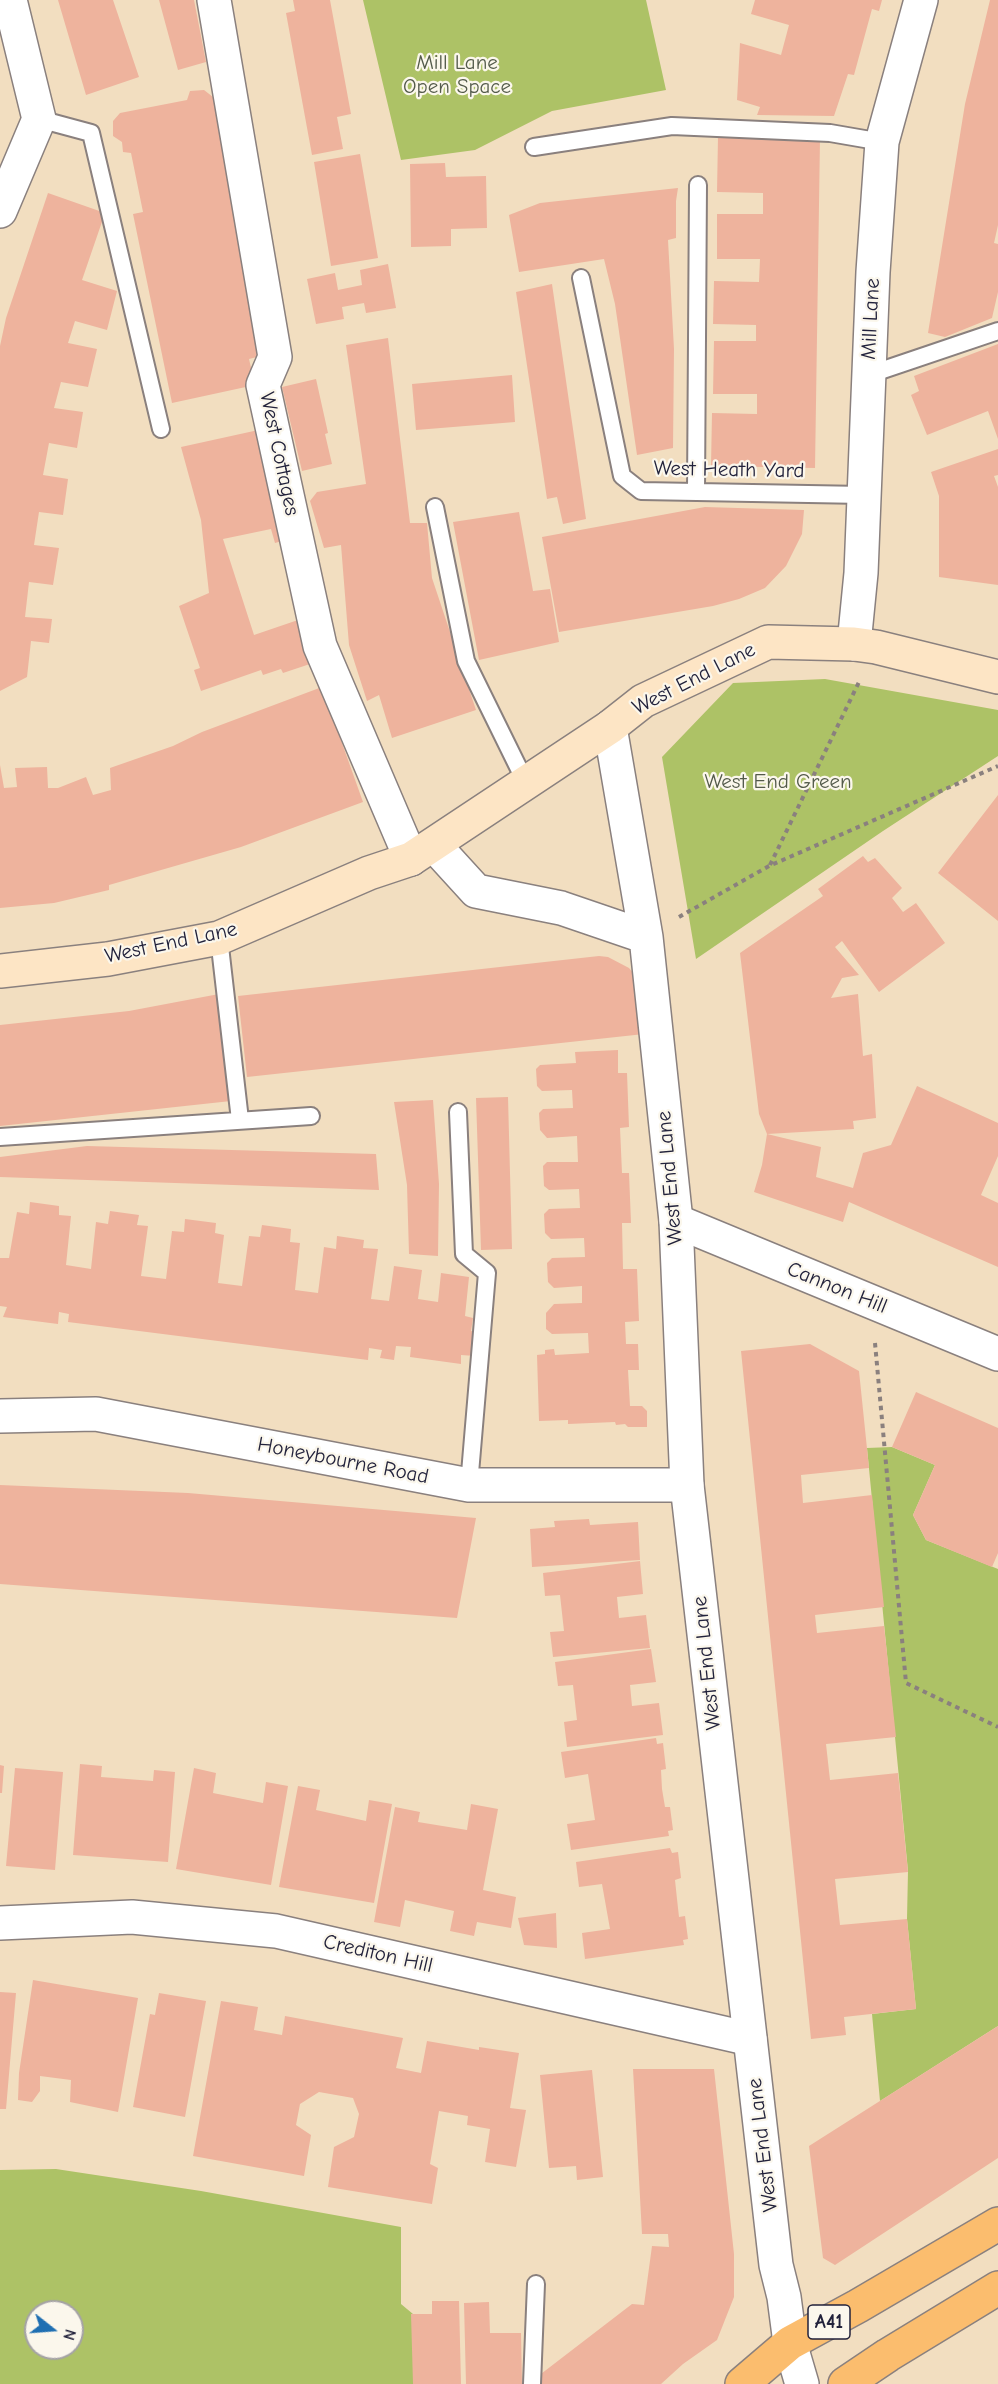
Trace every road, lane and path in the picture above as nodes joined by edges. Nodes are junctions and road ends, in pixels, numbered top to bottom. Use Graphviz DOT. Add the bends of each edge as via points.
graph roads {
  1 [pos="10,0"];
  2 [pos="214,0"];
  3 [pos="921,0"];
  4 [pos="39,119"];
  5 [pos="882,142"];
  6 [pos="534,147"];
  7 [pos="699,185"];
  8 [pos="0,211"];
  9 [pos="581,278"];
  10 [pos="998,331"];
  11 [pos="868,375"];
  12 [pos="161,429"];
  13 [pos="696,491"];
  14 [pos="864,495"];
  15 [pos="435,507"];
  16 [pos="865,645"];
  17 [pos="998,677"];
  18 [pos="610,727"];
  19 [pos="998,766"];
  20 [pos="526,783"];
  21 [pos="423,852"];
  22 [pos="770,866"];
  23 [pos="646,937"];
  24 [pos="219,938"];
  25 [pos="0,971"];
  26 [pos="458,1112"];
  27 [pos="311,1116"];
  28 [pos="240,1120"];
  29 [pos="0,1137"];
  30 [pos="676,1221"];
  31 [pos="872,1302"];
  32 [pos="998,1354"];
  33 [pos="0,1416"];
  34 [pos="469,1485"];
  35 [pos="687,1485"];
  36 [pos="998,1727"];
  37 [pos="0,1923"];
  38 [pos="750,2039"];
  39 [pos="998,2224"];
  40 [pos="536,2284"];
  41 [pos="998,2288"];
  42 [pos="790,2343"];
  43 [pos="532,2384"];
  44 [pos="742,2384"];
  45 [pos="802,2384"];
  46 [pos="844,2384"];
  1 -- 4 [label="street"];
  2 -- 21 [label="street, West Cottages" via="275,357 263,385 320,646"];
  3 -- 5 [label="street, Mill Lane"];
  4 -- 8 [label="street"];
  4 -- 12 [label="lane" via="91,133"];
  5 -- 6 [label="lane" via="830,133 672,126"];
  5 -- 11 [label="street, Mill Lane"];
  7 -- 13 [label="lane"];
  9 -- 13 [label="lane, West Heath Yard" via="622,476 641,491"];
  10 -- 11 [label="lane"];
  11 -- 14 [label="street, Mill Lane"];
  13 -- 14 [label="lane, West Heath Yard"];
  14 -- 16 [label="street, Mill Lane" via="861,573"];
  15 -- 20 [label="lane" via="466,661"];
  16 -- 17 [label="main road, West End Lane"];
  16 -- 18 [label="main road, West End Lane" via="768,642 643,701"];
  16 -- 22 [label="path"];
  18 -- 20 [label="main road, West End Lane"];
  18 -- 23 [label="street, West End Lane"];
  19 -- 22 [label="path"];
  20 -- 21 [label="main road, West End Lane"];
  21 -- 23 [label="street" via="476,891 561,908"];
  21 -- 24 [label="main road, West End Lane"];
  22 -- 23 [label="path"];
  23 -- 30 [label="street, West End Lane"];
  24 -- 25 [label="main road, West End Lane" via="108,959"];
  24 -- 28 [label="lane"];
  26 -- 34 [label="lane" via="464,1254 487,1273"];
  27 -- 28 [label="lane"];
  28 -- 29 [label="lane"];
  30 -- 31 [label="street, Cannon Hill"];
  30 -- 35 [label="street, West End Lane"];
  31 -- 32 [label="street, Cannon Hill"];
  31 -- 36 [label="path" via="906,1683"];
  33 -- 34 [label="street, Honeybourne Road" via="96,1414"];
  34 -- 35 [label="street, Honeybourne Road"];
  35 -- 38 [label="street, West End Lane"];
  37 -- 38 [label="street, Crediton Hill" via="132,1917 276,1931"];
  38 -- 42 [label="street, West End Lane" via="776,2265"];
  39 -- 42 [label="highway, A41"];
  40 -- 43 [label="lane"];
  41 -- 46 [label="highway"];
  42 -- 44 [label="highway, A41"];
  42 -- 45 [label="street, West End Lane"];
}
